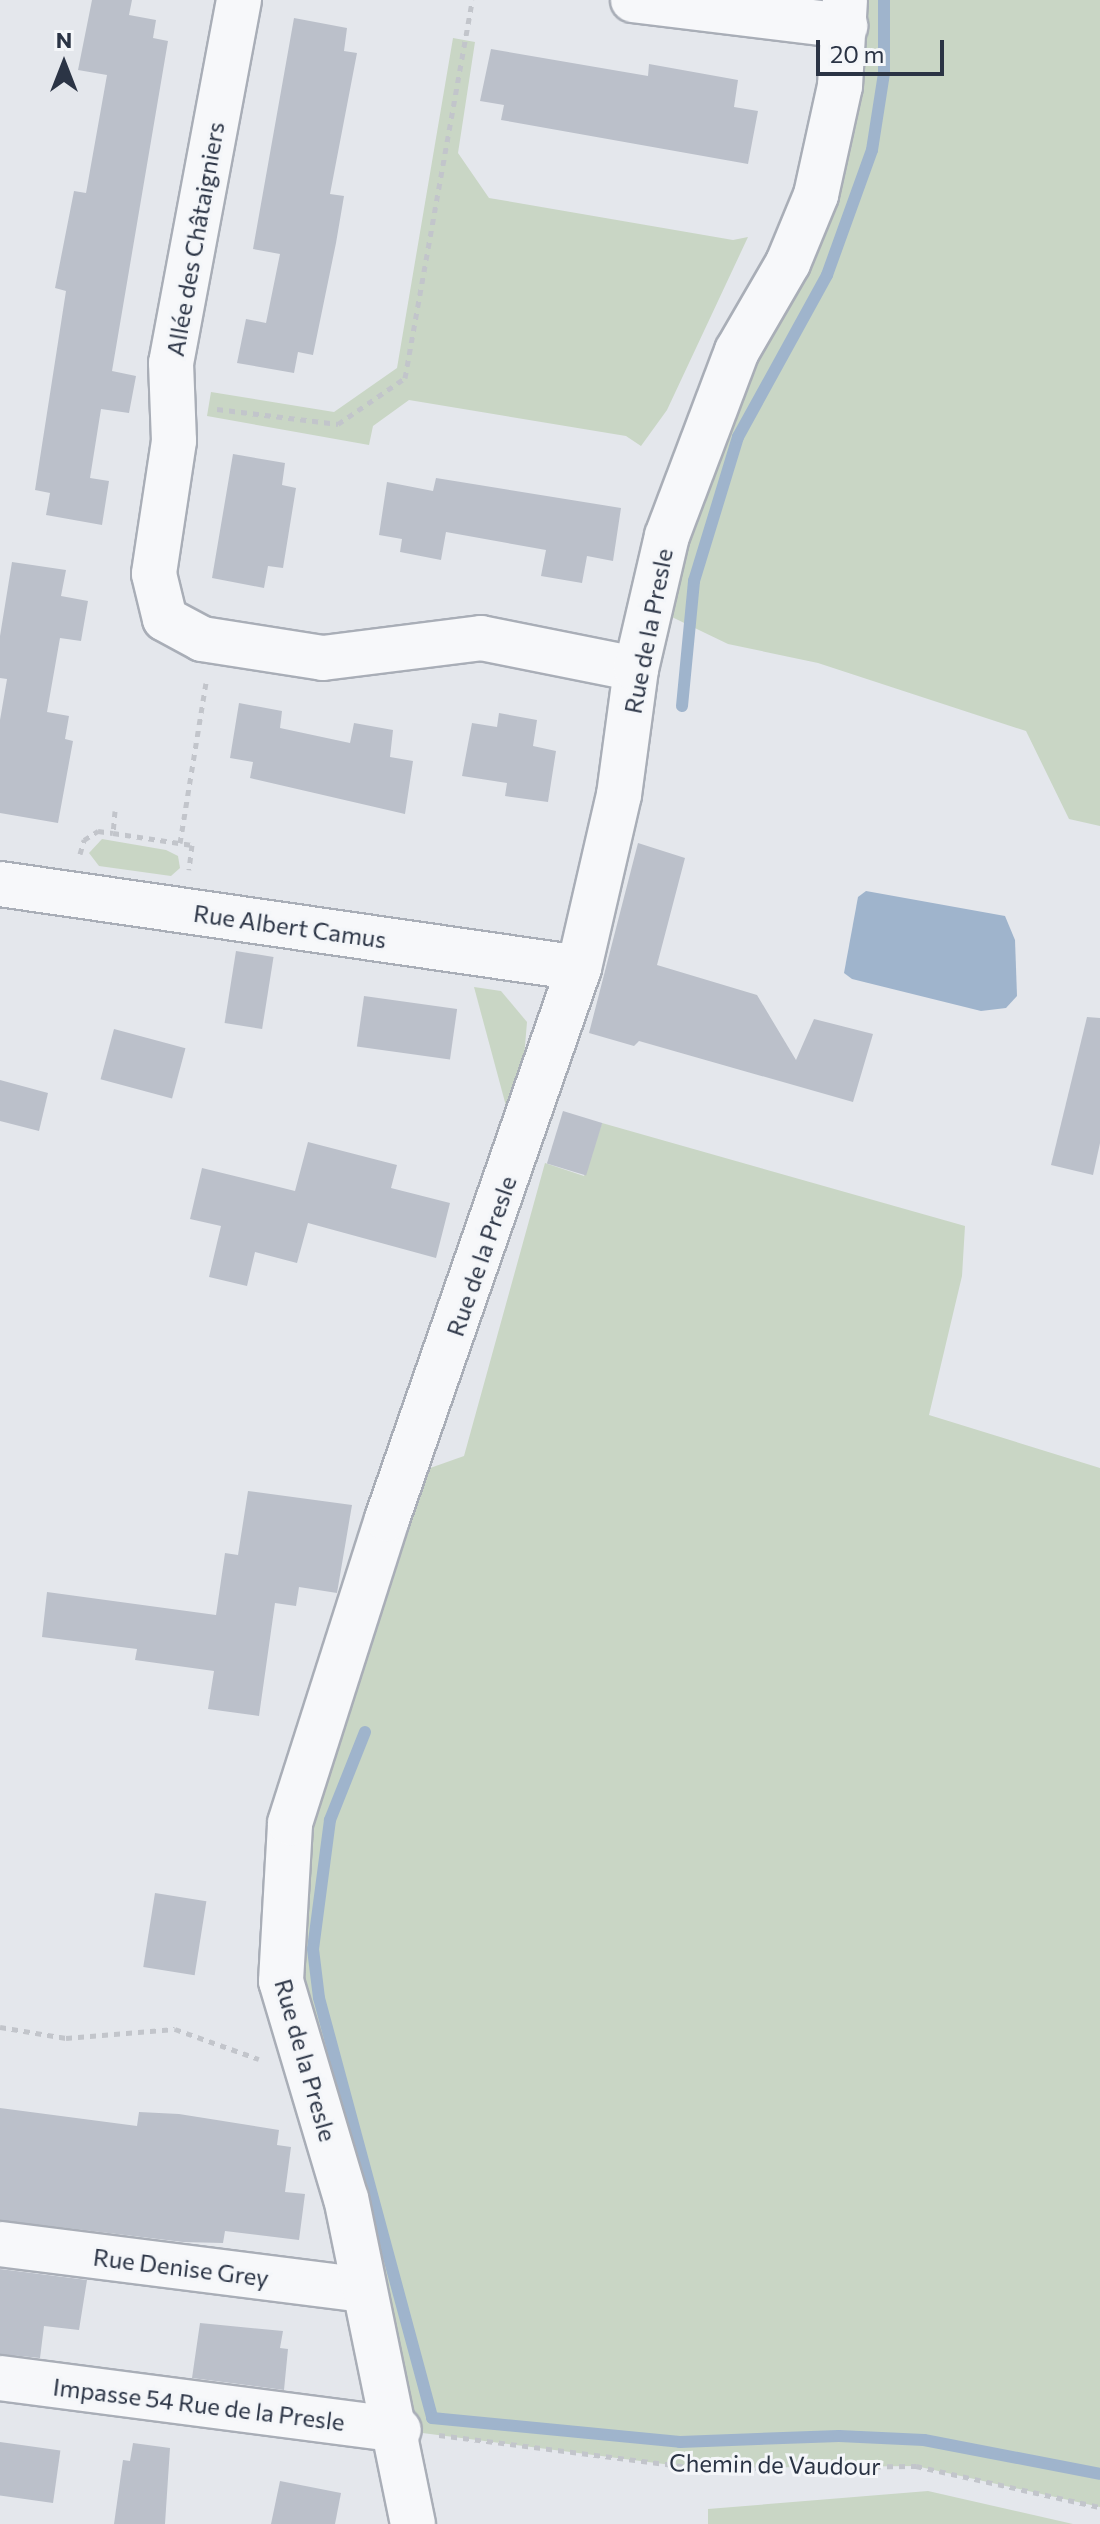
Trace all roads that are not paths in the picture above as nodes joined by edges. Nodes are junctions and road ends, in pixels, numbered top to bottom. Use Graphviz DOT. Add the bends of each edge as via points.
graph roads {
  1 [pos="239,0"];
  2 [pos="633,0"];
  3 [pos="845,13"];
  4 [pos="636,669"];
  5 [pos="0,884"];
  6 [pos="579,968"];
  7 [pos="0,2244"];
  8 [pos="363,2290"];
  9 [pos="0,2378"];
  10 [pos="399,2430"];
  11 [pos="413,2524"];
  1 -- 4 [label="street, Allée des Châtaigniers" via="171,363 174,441 154,574 165,619 213,641 323,658 481,638"];
  2 -- 3 [label="street"];
  3 -- 4 [label="street, Rue de la Presle" via="833,137 816,195 697,445 667,536"];
  4 -- 6 [label="street, Rue de la Presle" via="619,795"];
  5 -- 6 [label="street, Rue Albert Camus"];
  6 -- 8 [label="street, Rue de la Presle" via="293,1808 281,1981 346,2199"];
  7 -- 8 [label="street, Rue Denise Grey"];
  8 -- 10 [label="street, Rue de la Presle"];
  9 -- 10 [label="street, Impasse 54 Rue de la Presle"];
  10 -- 11 [label="street, Rue de la Presle"];
}
